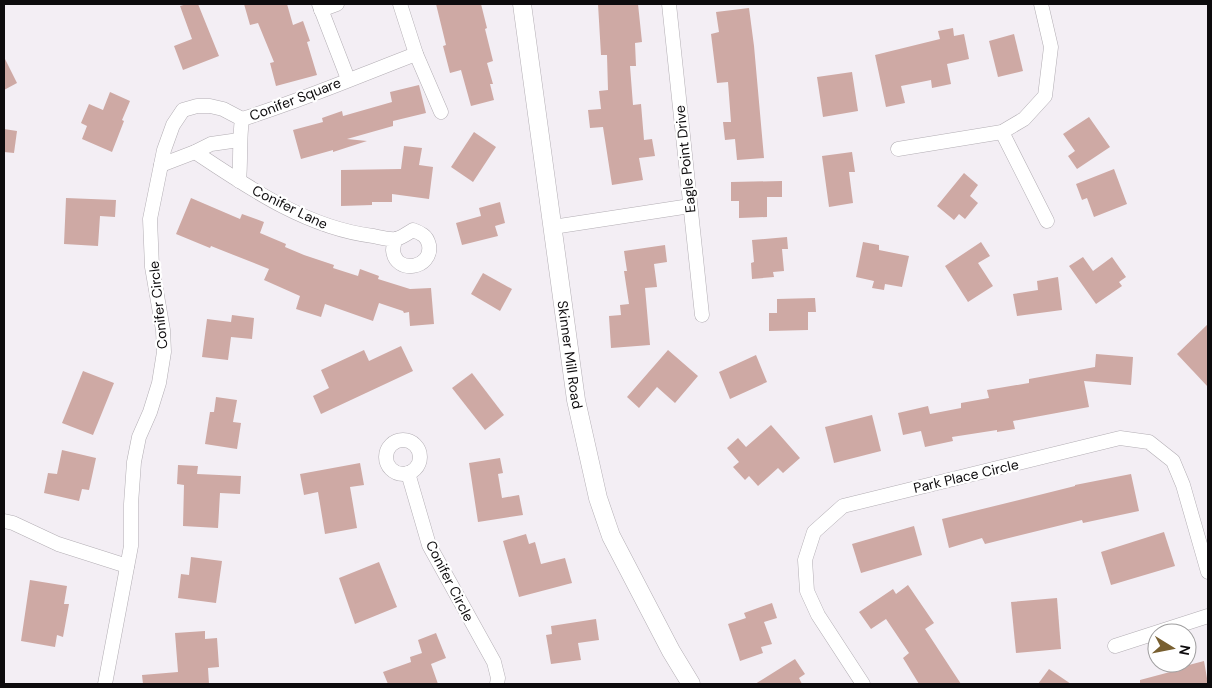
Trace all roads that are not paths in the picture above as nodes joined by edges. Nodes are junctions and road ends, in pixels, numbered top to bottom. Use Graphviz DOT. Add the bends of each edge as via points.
graph roads {
  1 [pos="336,4"];
  2 [pos="400,4"];
  3 [pos="522,4"];
  4 [pos="669,4"];
  5 [pos="1040,4"];
  6 [pos="320,7"];
  7 [pos="416,54"];
  8 [pos="348,80"];
  9 [pos="441,112"];
  10 [pos="242,119"];
  11 [pos="1002,132"];
  12 [pos="239,140"];
  13 [pos="898,149"];
  14 [pos="195,152"];
  15 [pos="161,165"];
  16 [pos="239,181"];
  17 [pos="690,206"];
  18 [pos="1047,221"];
  19 [pos="553,227"];
  20 [pos="395,239"];
  21 [pos="702,315"];
  22 [pos="408,473"];
  23 [pos="4,521"];
  24 [pos="127,566"];
  25 [pos="1208,572"];
  26 [pos="1208,616"];
  27 [pos="1116,646"];
  28 [pos="105,684"];
  29 [pos="497,684"];
  30 [pos="692,684"];
  31 [pos="863,684"];
  1 -- 6 [label="street, Conifer Square"];
  2 -- 7 [label="street"];
  3 -- 19 [label="street, Skinner Mill Road"];
  4 -- 17 [label="street, Eagle Point Drive"];
  5 -- 11 [label="street" via="1052,47 1045,96 1024,119"];
  6 -- 8 [label="street, Conifer Square"];
  7 -- 8 [label="street, Conifer Square"];
  7 -- 9 [label="street"];
  8 -- 10 [label="street, Conifer Square"];
  10 -- 12 [label="street"];
  10 -- 15 [label="street, Conifer Circle" via="210,106 183,110 173,125"];
  11 -- 13 [label="street"];
  11 -- 18 [label="street"];
  12 -- 14 [label="street" via="210,144"];
  12 -- 16 [label="street"];
  14 -- 15 [label="street"];
  14 -- 16 [label="street, Conifer Lane"];
  15 -- 24 [label="street, Conifer Circle" via="150,219 152,267 164,352 159,383 139,437 134,462 131,546"];
  16 -- 20 [label="street, Conifer Lane" via="274,202 333,228"];
  17 -- 19 [label="street"];
  17 -- 21 [label="street, Eagle Point Drive"];
  19 -- 30 [label="street, Skinner Mill Road" via="576,400 598,498 612,536 671,651"];
  22 -- 29 [label="street, Conifer Circle" via="429,545 494,662"];
  23 -- 24 [label="street" via="58,544"];
  24 -- 28 [label="street, Conifer Circle"];
  25 -- 31 [label="street, Park Place Circle" via="1183,484 1173,461 1149,442 1120,438 843,506 814,532 805,560 807,591 818,615"];
  26 -- 27 [label="street"];
}
